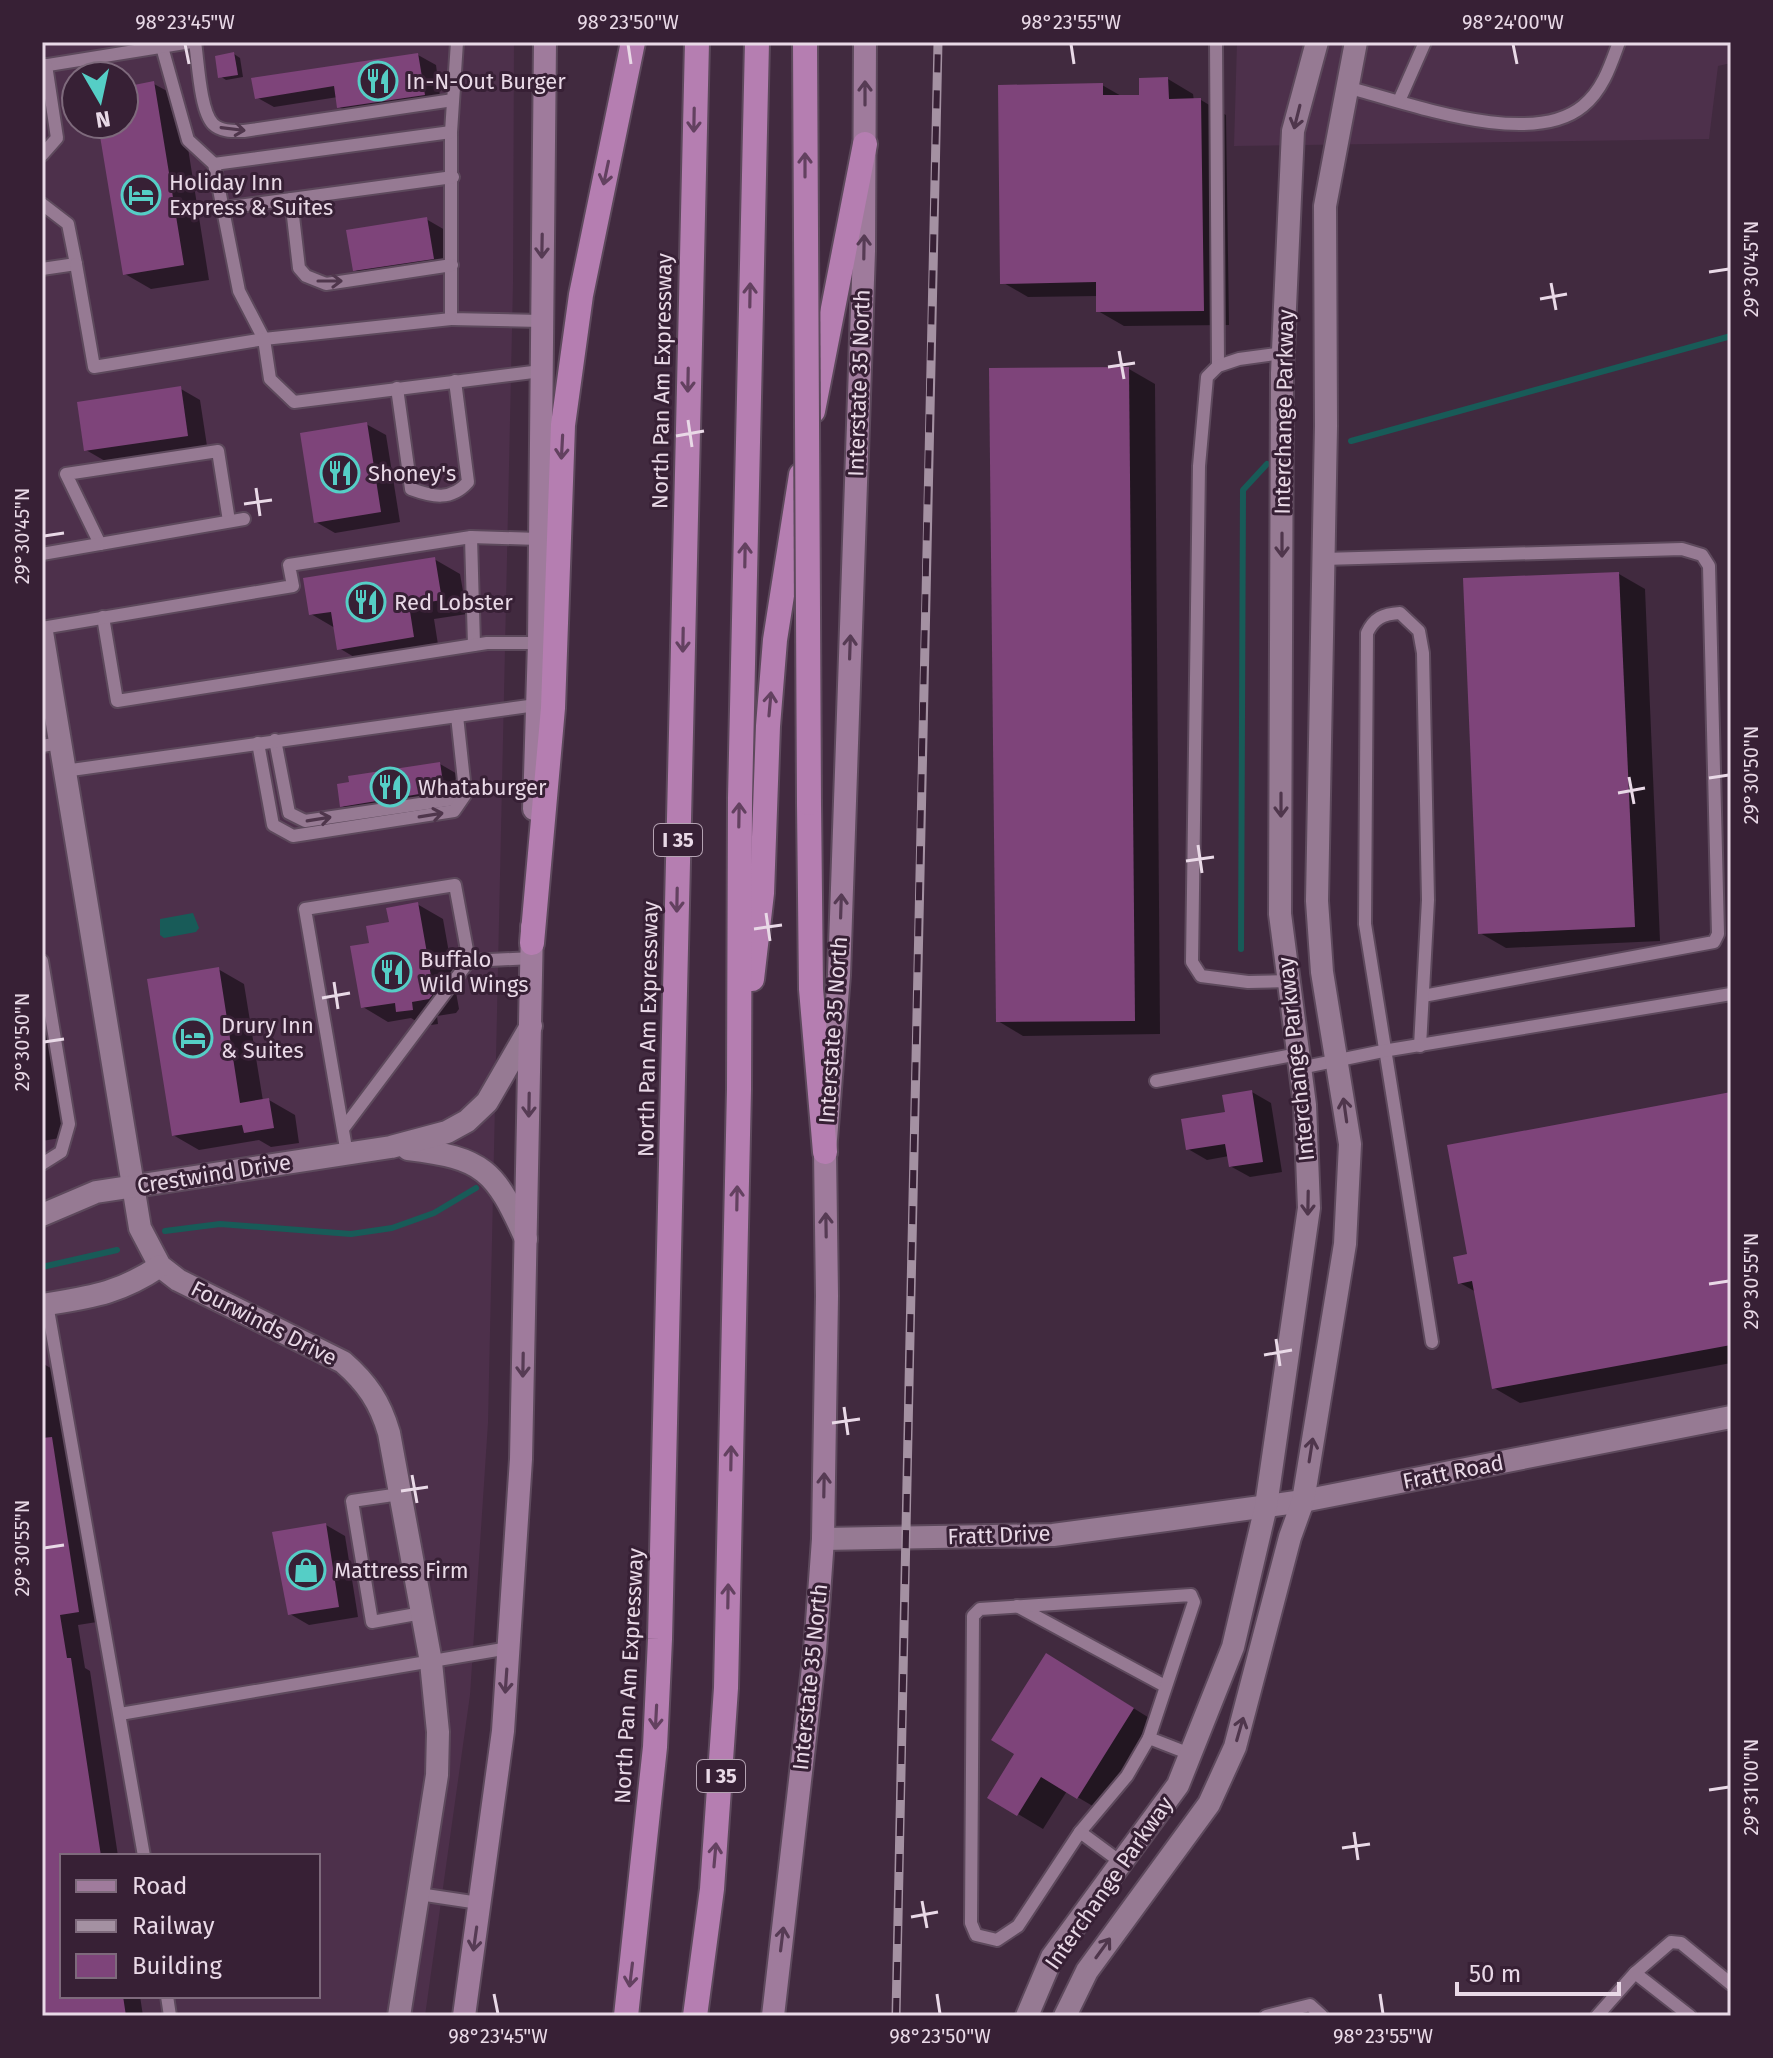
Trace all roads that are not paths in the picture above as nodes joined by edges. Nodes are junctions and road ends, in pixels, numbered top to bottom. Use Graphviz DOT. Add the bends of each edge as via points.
graph roads {
  1 [pos="193,42"];
  2 [pos="457,42"];
  3 [pos="545,42"];
  4 [pos="633,42"];
  5 [pos="697,42"];
  6 [pos="757,42"];
  7 [pos="805,42"];
  8 [pos="865,42"];
  9 [pos="1216,42"];
  10 [pos="1317,42"];
  11 [pos="1356,42"];
  12 [pos="1425,42"];
  13 [pos="1619,42"];
  14 [pos="162,47"];
  15 [pos="44,65"];
  16 [pos="1346,87"];
  17 [pos="453,100"];
  18 [pos="1399,101"];
  19 [pos="451,132"];
  20 [pos="865,144"];
  21 [pos="42,155"];
  22 [pos="214,164"];
  23 [pos="453,177"];
  24 [pos="291,199"];
  25 [pos="42,204"];
  26 [pos="224,208"];
  27 [pos="76,264"];
  28 [pos="452,265"];
  29 [pos="42,269"];
  30 [pos="451,319"];
  31 [pos="541,321"];
  32 [pos="264,339"];
  33 [pos="1283,353"];
  34 [pos="1218,366"];
  35 [pos="541,371"];
  36 [pos="455,381"];
  37 [pos="397,388"];
  38 [pos="244,519"];
  39 [pos="229,521"];
  40 [pos="471,537"];
  41 [pos="539,539"];
  42 [pos="100,544"];
  43 [pos="42,554"];
  44 [pos="1323,559"];
  45 [pos="103,617"];
  46 [pos="42,630"];
  47 [pos="539,643"];
  48 [pos="474,645"];
  49 [pos="536,705"];
  50 [pos="457,716"];
  51 [pos="275,740"];
  52 [pos="258,743"];
  53 [pos="51,744"];
  54 [pos="64,771"];
  55 [pos="464,781"];
  56 [pos="532,950"];
  57 [pos="42,961"];
  58 [pos="469,961"];
  59 [pos="1290,981"];
  60 [pos="1731,994"];
  61 [pos="1423,996"];
  62 [pos="531,1026"];
  63 [pos="1420,1046"];
  64 [pos="1383,1051"];
  65 [pos="1299,1061"];
  66 [pos="1338,1062"];
  67 [pos="1156,1081"];
  68 [pos="739,1089"];
  69 [pos="343,1129"];
  70 [pos="391,1147"];
  71 [pos="825,1152"];
  72 [pos="347,1154"];
  73 [pos="42,1164"];
  74 [pos="131,1187"];
  75 [pos="42,1215"];
  76 [pos="527,1239"];
  77 [pos="160,1266"];
  78 [pos="45,1305"];
  79 [pos="1432,1342"];
  80 [pos="1731,1417"];
  81 [pos="400,1494"];
  82 [pos="1303,1501"];
  83 [pos="1266,1506"];
  84 [pos="1174,1519"];
  85 [pos="823,1539"];
  86 [pos="1017,1606"];
  87 [pos="422,1613"];
  88 [pos="509,1648"];
  89 [pos="431,1662"];
  90 [pos="1165,1686"];
  91 [pos="120,1714"];
  92 [pos="1149,1738"];
  93 [pos="1190,1754"];
  94 [pos="1080,1832"];
  95 [pos="144,1854"];
  96 [pos="1122,1863"];
  97 [pos="419,1894"];
  98 [pos="479,1903"];
  99 [pos="1635,1973"];
  100 [pos="1731,1984"];
  101 [pos="399,2016"];
  102 [pos="464,2016"];
  103 [pos="626,2016"];
  104 [pos="695,2016"];
  105 [pos="773,2016"];
  106 [pos="1027,2016"];
  107 [pos="1065,2016"];
  108 [pos="1266,2016"];
  109 [pos="1322,2016"];
  110 [pos="1597,2016"];
  111 [pos="1690,2016"];
  1 -- 14 [label="lane"];
  1 -- 17 [label="lane, one-way" via="206,111 213,124 225,130"];
  2 -- 17 [label="lane"];
  3 -- 31 [label="main road, one-way"];
  4 -- 56 [label="highway, one-way" via="581,295 563,425 553,708"];
  5 -- 103 [label="highway, North Pan Am Expressway / I 35, one-way" via="660,1639 648,1824"];
  68 -- 6 [label="highway, I 35, one-way" via="739,825"];
  71 -- 7 [label="highway, one-way, bridge" via="811,989"];
  20 -- 8 [label="main road, Interstate 35 North, one-way"];
  9 -- 34 [label="lane"];
  10 -- 33 [label="street, Interchange Parkway, one-way" via="1293,131"];
  11 -- 16 [label="street, Interchange Parkway"];
  12 -- 18 [label="lane"];
  13 -- 18 [label="lane" via="1607,76 1584,105 1556,121 1462,118"];
  14 -- 15 [label="lane"];
  14 -- 22 [label="lane" via="188,140"];
  15 -- 21 [label="lane" via="57,138"];
  16 -- 18 [label="lane"];
  16 -- 44 [label="street, Interchange Parkway" via="1325,206"];
  17 -- 19 [label="lane"];
  19 -- 22 [label="lane"];
  19 -- 23 [label="lane"];
  68 -- 20 [label="highway, one-way" via="762,893 775,640"];
  71 -- 20 [label="main road, Interstate 35 North, one-way" via="839,975"];
  22 -- 26 [label="lane"];
  23 -- 24 [label="lane"];
  23 -- 28 [label="lane"];
  24 -- 26 [label="lane"];
  24 -- 28 [label="lane, one-way" via="299,268 315,280 326,284"];
  25 -- 27 [label="lane" via="68,224"];
  26 -- 32 [label="lane" via="239,291"];
  27 -- 29 [label="lane"];
  27 -- 32 [label="lane" via="94,367"];
  28 -- 30 [label="lane"];
  30 -- 31 [label="lane"];
  30 -- 32 [label="lane"];
  31 -- 35 [label="main road"];
  32 -- 37 [label="lane" via="270,379 294,402"];
  33 -- 34 [label="lane"];
  33 -- 59 [label="street, Interchange Parkway, one-way" via="1280,914"];
  34 -- 59 [label="lane" via="1207,377 1199,466 1192,962 1201,976"];
  35 -- 36 [label="lane"];
  35 -- 41 [label="main road"];
  36 -- 37 [label="lane"];
  36 -- 37 [label="lane" via="468,482 459,492 435,497 411,489"];
  38 -- 39 [label="lane"];
  39 -- 42 [label="lane"];
  39 -- 42 [label="lane" via="218,451 66,474"];
  40 -- 41 [label="lane"];
  40 -- 45 [label="lane" via="289,565 293,586"];
  40 -- 48 [label="lane"];
  41 -- 47 [label="main road"];
  42 -- 43 [label="lane"];
  44 -- 61 [label="lane" via="1682,549 1702,555 1709,566 1718,934 1714,942"];
  44 -- 66 [label="street, Interchange Parkway" via="1317,901 1322,972"];
  45 -- 46 [label="lane"];
  45 -- 48 [label="lane" via="117,701"];
  46 -- 53 [label="street, Fourwinds Drive"];
  47 -- 48 [label="lane"];
  47 -- 49 [label="main road"];
  49 -- 50 [label="lane"];
  49 -- 56 [label="main road"];
  50 -- 51 [label="lane"];
  50 -- 55 [label="lane"];
  51 -- 52 [label="lane"];
  51 -- 55 [label="lane, one-way" via="289,813 305,821 454,799"];
  52 -- 54 [label="lane"];
  52 -- 55 [label="lane, one-way" via="273,825 293,836 454,811 466,793"];
  53 -- 54 [label="street, Fourwinds Drive"];
  54 -- 74 [label="street, Fourwinds Drive"];
  56 -- 58 [label="lane"];
  56 -- 62 [label="main road"];
  57 -- 73 [label="lane" via="69,1124 61,1152"];
  58 -- 69 [label="lane"];
  58 -- 69 [label="lane" via="455,885 305,909"];
  59 -- 65 [label="street, Interchange Parkway"];
  60 -- 63 [label="lane"];
  61 -- 63 [label="lane"];
  61 -- 64 [label="lane" via="1428,900 1423,653 1419,631 1408,618 1387,614 1373,621 1367,633 1363,886"];
  62 -- 70 [label="street, Crestwind Drive" via="507,1073 467,1121 438,1136"];
  62 -- 76 [label="main road, one-way"];
  63 -- 64 [label="lane"];
  64 -- 66 [label="lane"];
  64 -- 79 [label="lane"];
  65 -- 66 [label="lane"];
  65 -- 67 [label="lane"];
  65 -- 83 [label="street, Interchange Parkway, one-way" via="1309,1208"];
  82 -- 66 [label="street, Interchange Parkway, one-way" via="1345,1244 1350,1144"];
  104 -- 68 [label="highway, I 35, one-way" via="712,1889 726,1688"];
  69 -- 72 [label="lane"];
  70 -- 72 [label="street, Crestwind Drive"];
  70 -- 76 [label="street, Crestwind Drive" via="459,1156 477,1165 506,1194"];
  85 -- 71 [label="main road, Interstate 35 North, one-way"];
  72 -- 74 [label="street, Crestwind Drive"];
  74 -- 75 [label="street, Crestwind Drive" via="96,1192"];
  74 -- 77 [label="street, Fourwinds Drive" via="140,1228"];
  76 -- 88 [label="main road, one-way"];
  77 -- 78 [label="street" via="111,1293"];
  77 -- 81 [label="street, Fourwinds Drive" via="199,1292 343,1362 364,1380 381,1406"];
  78 -- 91 [label="lane"];
  80 -- 82 [label="street, Fratt Road"];
  81 -- 87 [label="street, Fourwinds Drive"];
  81 -- 87 [label="lane" via="352,1501 372,1622"];
  82 -- 83 [label="street, Fratt Road"];
  107 -- 82 [label="street, Interchange Parkway, one-way" via="1087,1971 1209,1804 1235,1747"];
  83 -- 84 [label="street, Fratt Road"];
  83 -- 93 [label="street, Interchange Parkway" via="1233,1647"];
  84 -- 85 [label="street, Fratt Drive" via="1053,1535"];
  105 -- 85 [label="main road, Interstate 35 North, one-way"];
  86 -- 90 [label="lane"];
  86 -- 90 [label="lane" via="1191,1595 1194,1602"];
  86 -- 94 [label="lane" via="980,1609 973,1616 971,1923 976,1935 997,1940 1018,1926"];
  87 -- 89 [label="street, Fourwinds Drive"];
  88 -- 89 [label="lane"];
  88 -- 98 [label="main road, one-way"];
  89 -- 91 [label="lane"];
  89 -- 97 [label="street, Fourwinds Drive" via="437,1775"];
  90 -- 92 [label="lane"];
  91 -- 95 [label="lane"];
  92 -- 93 [label="lane"];
  92 -- 94 [label="lane" via="1127,1776"];
  93 -- 96 [label="street, Interchange Parkway" via="1178,1785"];
  94 -- 96 [label="lane"];
  96 -- 106 [label="street, Interchange Parkway" via="1052,1957"];
  97 -- 98 [label="lane"];
  97 -- 101 [label="street, Fourwinds Drive"];
  98 -- 102 [label="main road, one-way"];
  99 -- 100 [label="lane" via="1671,1942 1681,1943"];
  99 -- 110 [label="lane"];
  99 -- 111 [label="lane"];
  108 -- 109 [label="lane" via="1310,2005"];
}
